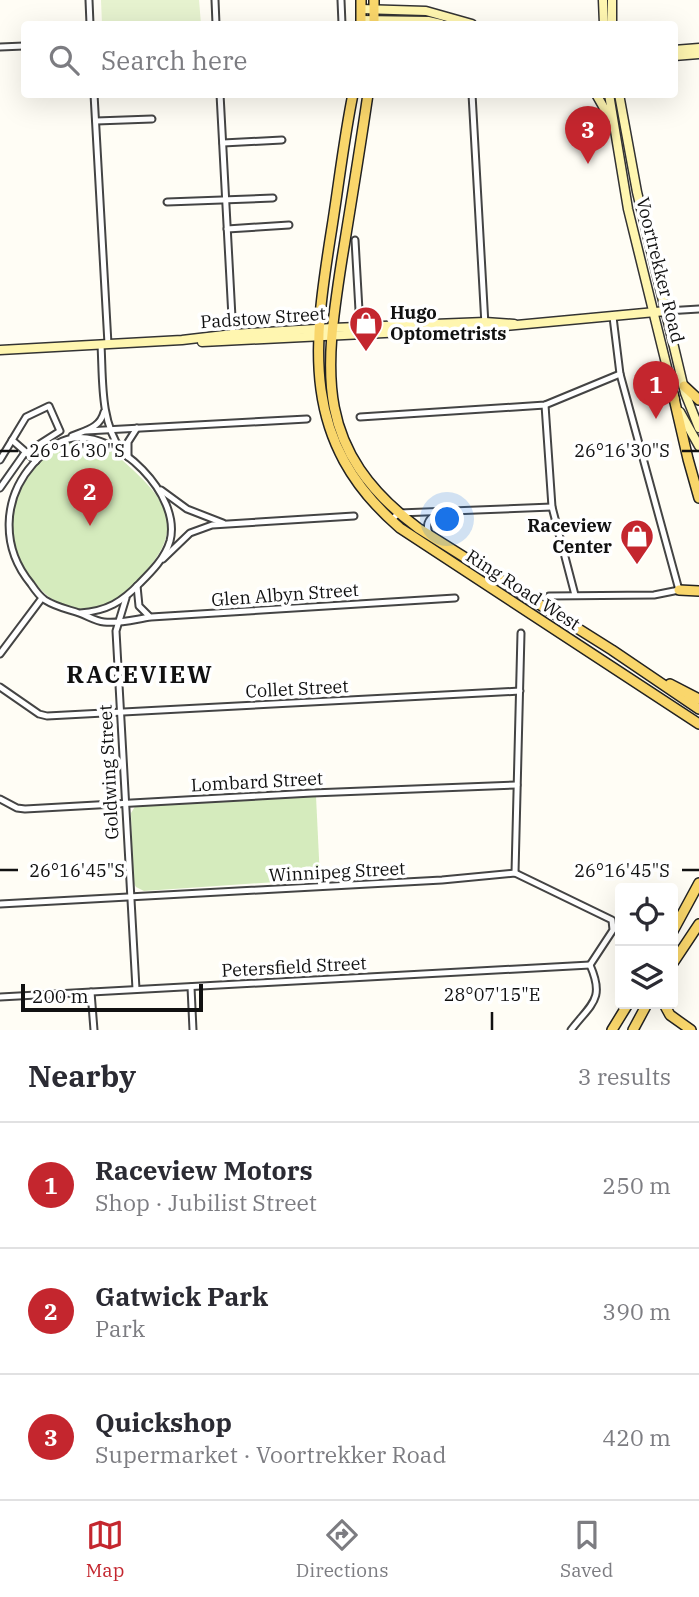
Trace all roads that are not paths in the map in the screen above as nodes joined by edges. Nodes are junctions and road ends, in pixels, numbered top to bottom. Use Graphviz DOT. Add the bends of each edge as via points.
graph roads {
  1 [pos="89,0"];
  2 [pos="215,0"];
  3 [pos="341,0"];
  4 [pos="603,0"];
  5 [pos="612,0"];
  6 [pos="361,5"];
  7 [pos="374,5"];
  8 [pos="90,21"];
  9 [pos="216,21"];
  10 [pos="342,21"];
  11 [pos="462,21"];
  12 [pos="604,21"];
  13 [pos="612,21"];
  14 [pos="21,46"];
  15 [pos="0,47"];
  16 [pos="699,48"];
  17 [pos="678,50"];
  18 [pos="699,54"];
  19 [pos="678,56"];
  20 [pos="94,98"];
  21 [pos="220,98"];
  22 [pos="353,98"];
  23 [pos="367,98"];
  24 [pos="472,98"];
  25 [pos="598,98"];
  26 [pos="609,98"];
  27 [pos="620,98"];
  28 [pos="152,119"];
  29 [pos="96,121"];
  30 [pos="614,126"];
  31 [pos="282,140"];
  32 [pos="223,143"];
  33 [pos="272,198"];
  34 [pos="226,199"];
  35 [pos="167,202"];
  36 [pos="289,225"];
  37 [pos="228,229"];
  38 [pos="355,240"];
  39 [pos="699,309"];
  40 [pos="666,311"];
  41 [pos="654,313"];
  42 [pos="613,317"];
  43 [pos="485,325"];
  44 [pos="360,328"];
  45 [pos="319,332"];
  46 [pos="332,332"];
  47 [pos="233,338"];
  48 [pos="105,344"];
  49 [pos="0,349"];
  50 [pos="620,374"];
  51 [pos="684,386"];
  52 [pos="673,394"];
  53 [pos="699,400"];
  54 [pos="545,405"];
  55 [pos="105,406"];
  56 [pos="360,417"];
  57 [pos="307,419"];
  58 [pos="137,428"];
  59 [pos="699,428"];
  60 [pos="109,429"];
  61 [pos="86,431"];
  62 [pos="12,440"];
  63 [pos="57,444"];
  64 [pos="699,446"];
  65 [pos="26,452"];
  66 [pos="127,457"];
  67 [pos="0,460"];
  68 [pos="36,461"];
  69 [pos="0,488"];
  70 [pos="159,488"];
  71 [pos="699,498"];
  72 [pos="552,507"];
  73 [pos="399,513"];
  74 [pos="439,513"];
  75 [pos="0,515"];
  76 [pos="8,516"];
  77 [pos="354,516"];
  78 [pos="391,520"];
  79 [pos="224,523"];
  80 [pos="430,537"];
  81 [pos="157,565"];
  82 [pos="699,584"];
  83 [pos="137,586"];
  84 [pos="679,590"];
  85 [pos="699,591"];
  86 [pos="575,595"];
  87 [pos="549,596"];
  88 [pos="42,598"];
  89 [pos="127,598"];
  90 [pos="455,598"];
  91 [pos="80,613"];
  92 [pos="151,617"];
  93 [pos="117,623"];
  94 [pos="521,633"];
  95 [pos="0,654"];
  96 [pos="642,672"];
  97 [pos="0,687"];
  98 [pos="520,691"];
  99 [pos="699,699"];
  100 [pos="673,707"];
  101 [pos="699,709"];
  102 [pos="120,713"];
  103 [pos="699,724"];
  104 [pos="699,731"];
  105 [pos="517,785"];
  106 [pos="0,799"];
  107 [pos="125,803"];
  108 [pos="515,873"];
  109 [pos="699,883"];
  110 [pos="130,896"];
  111 [pos="0,904"];
  112 [pos="678,922"];
  113 [pos="697,929"];
  114 [pos="678,956"];
  115 [pos="590,965"];
  116 [pos="191,987"];
  117 [pos="136,989"];
  118 [pos="92,992"];
  119 [pos="0,996"];
  120 [pos="625,1009"];
  121 [pos="644,1009"];
  122 [pos="667,1009"];
  123 [pos="94,1030"];
  124 [pos="193,1030"];
  125 [pos="572,1030"];
  126 [pos="612,1030"];
  127 [pos="633,1030"];
  128 [pos="691,1030"];
  1 -- 8 [label="street"];
  2 -- 9 [label="street"];
  3 -- 10 [label="street"];
  4 -- 12 [label="street"];
  5 -- 13 [label="street"];
  6 -- 7 [label="street"];
  7 -- 11 [label="street" via="426,10"];
  14 -- 15 [label="street"];
  16 -- 17 [label="street"];
  18 -- 19 [label="street"];
  20 -- 29 [label="street"];
  21 -- 32 [label="street"];
  22 -- 45 [label="main road, Ring Road West"];
  23 -- 46 [label="main road, Ring Road West"];
  24 -- 43 [label="street"];
  25 -- 30 [label="street"];
  26 -- 30 [label="street, Voortrekker Road"];
  27 -- 40 [label="street, Voortrekker Road"];
  28 -- 29 [label="street"];
  29 -- 48 [label="street"];
  30 -- 41 [label="street, Voortrekker Road" via="628,209"];
  31 -- 32 [label="street"];
  32 -- 34 [label="street"];
  33 -- 34 [label="street"];
  34 -- 35 [label="street"];
  34 -- 37 [label="street"];
  36 -- 37 [label="street"];
  37 -- 47 [label="street"];
  38 -- 44 [label="street"];
  39 -- 40 [label="street, Padstow Street"];
  40 -- 41 [label="street, Padstow Street"];
  40 -- 51 [label="street, Voortrekker Road"];
  41 -- 42 [label="street, Padstow Street"];
  41 -- 52 [label="street, Voortrekker Road"];
  42 -- 43 [label="street, Padstow Street"];
  42 -- 50 [label="street"];
  43 -- 44 [label="street, Padstow Street"];
  43 -- 46 [label="street, Padstow Street"];
  44 -- 46 [label="street, Padstow Street"];
  45 -- 46 [label="street, Padstow Street"];
  45 -- 47 [label="street, Padstow Street"];
  45 -- 78 [label="main road, Ring Road West" via="319,377 331,434 358,484"];
  46 -- 73 [label="main road, Ring Road West" via="330,379 343,438 370,483"];
  47 -- 48 [label="street, Padstow Street"];
  48 -- 49 [label="street, Padstow Street"];
  48 -- 55 [label="street"];
  50 -- 54 [label="street"];
  50 -- 84 [label="street"];
  51 -- 53 [label="main road"];
  51 -- 59 [label="street, Voortrekker Road"];
  52 -- 64 [label="street, Voortrekker Road"];
  52 -- 71 [label="main road"];
  54 -- 56 [label="street"];
  54 -- 72 [label="street"];
  55 -- 60 [label="street"];
  55 -- 61 [label="street" via="100,422"];
  57 -- 58 [label="street"];
  58 -- 60 [label="street"];
  58 -- 66 [label="street" via="128,442"];
  60 -- 61 [label="street"];
  60 -- 66 [label="street"];
  61 -- 63 [label="street"];
  62 -- 65 [label="street"];
  62 -- 65 [label="street" via="26,417 49,407 60,431"];
  62 -- 67 [label="street"];
  63 -- 66 [label="street" via="85,437"];
  63 -- 68 [label="street"];
  65 -- 68 [label="street"];
  65 -- 69 [label="street"];
  66 -- 70 [label="street"];
  68 -- 76 [label="street" via="16,491"];
  70 -- 79 [label="street" via="187,509"];
  70 -- 81 [label="street" via="171,527 170,541"];
  72 -- 74 [label="street"];
  72 -- 86 [label="street"];
  73 -- 74 [label="street"];
  73 -- 78 [label="street"];
  73 -- 80 [label="main road, Ring Road West"];
  74 -- 80 [label="street" via="429,520"];
  75 -- 76 [label="street"];
  76 -- 88 [label="street" via="15,560"];
  77 -- 79 [label="street"];
  78 -- 100 [label="main road, Ring Road West"];
  79 -- 81 [label="street" via="190,533"];
  80 -- 96 [label="main road, Ring Road West"];
  81 -- 83 [label="street"];
  82 -- 84 [label="street"];
  83 -- 89 [label="street"];
  83 -- 92 [label="street" via="139,606"];
  84 -- 85 [label="main road"];
  84 -- 86 [label="street" via="654,595"];
  86 -- 87 [label="street"];
  88 -- 91 [label="street"];
  88 -- 95 [label="street"];
  89 -- 91 [label="street" via="111,607"];
  89 -- 93 [label="street, Goldwing Street"];
  90 -- 92 [label="street, Glen Albyn Street"];
  91 -- 93 [label="street"];
  92 -- 93 [label="street, Glen Albyn Street"];
  93 -- 102 [label="street, Goldwing Street"];
  94 -- 98 [label="street"];
  96 -- 99 [label="main road"];
  96 -- 101 [label="main road, Ring Road West"];
  97 -- 102 [label="street, Collet Street" via="47,716"];
  98 -- 102 [label="street, Collet Street"];
  98 -- 105 [label="street"];
  100 -- 103 [label="main road, Ring Road West"];
  100 -- 104 [label="main road"];
  102 -- 107 [label="street, Goldwing Street"];
  105 -- 107 [label="street, Lombard Street"];
  105 -- 108 [label="street"];
  106 -- 107 [label="street, Lombard Street" via="25,809"];
  107 -- 110 [label="street, Goldwing Street"];
  108 -- 110 [label="street, Winnipeg Street"];
  108 -- 115 [label="street" via="612,920 613,930"];
  109 -- 112 [label="main road"];
  110 -- 111 [label="street, Winnipeg Street"];
  110 -- 117 [label="street, Goldwing Street"];
  113 -- 114 [label="main road"];
  115 -- 116 [label="street, Petersfield Street"];
  115 -- 125 [label="street" via="598,995"];
  116 -- 117 [label="street, Petersfield Street"];
  116 -- 124 [label="street"];
  117 -- 118 [label="street, Petersfield Street"];
  118 -- 119 [label="street, Petersfield Street"];
  118 -- 123 [label="street"];
  120 -- 126 [label="main road"];
  121 -- 127 [label="main road"];
  122 -- 128 [label="main road"];
}
